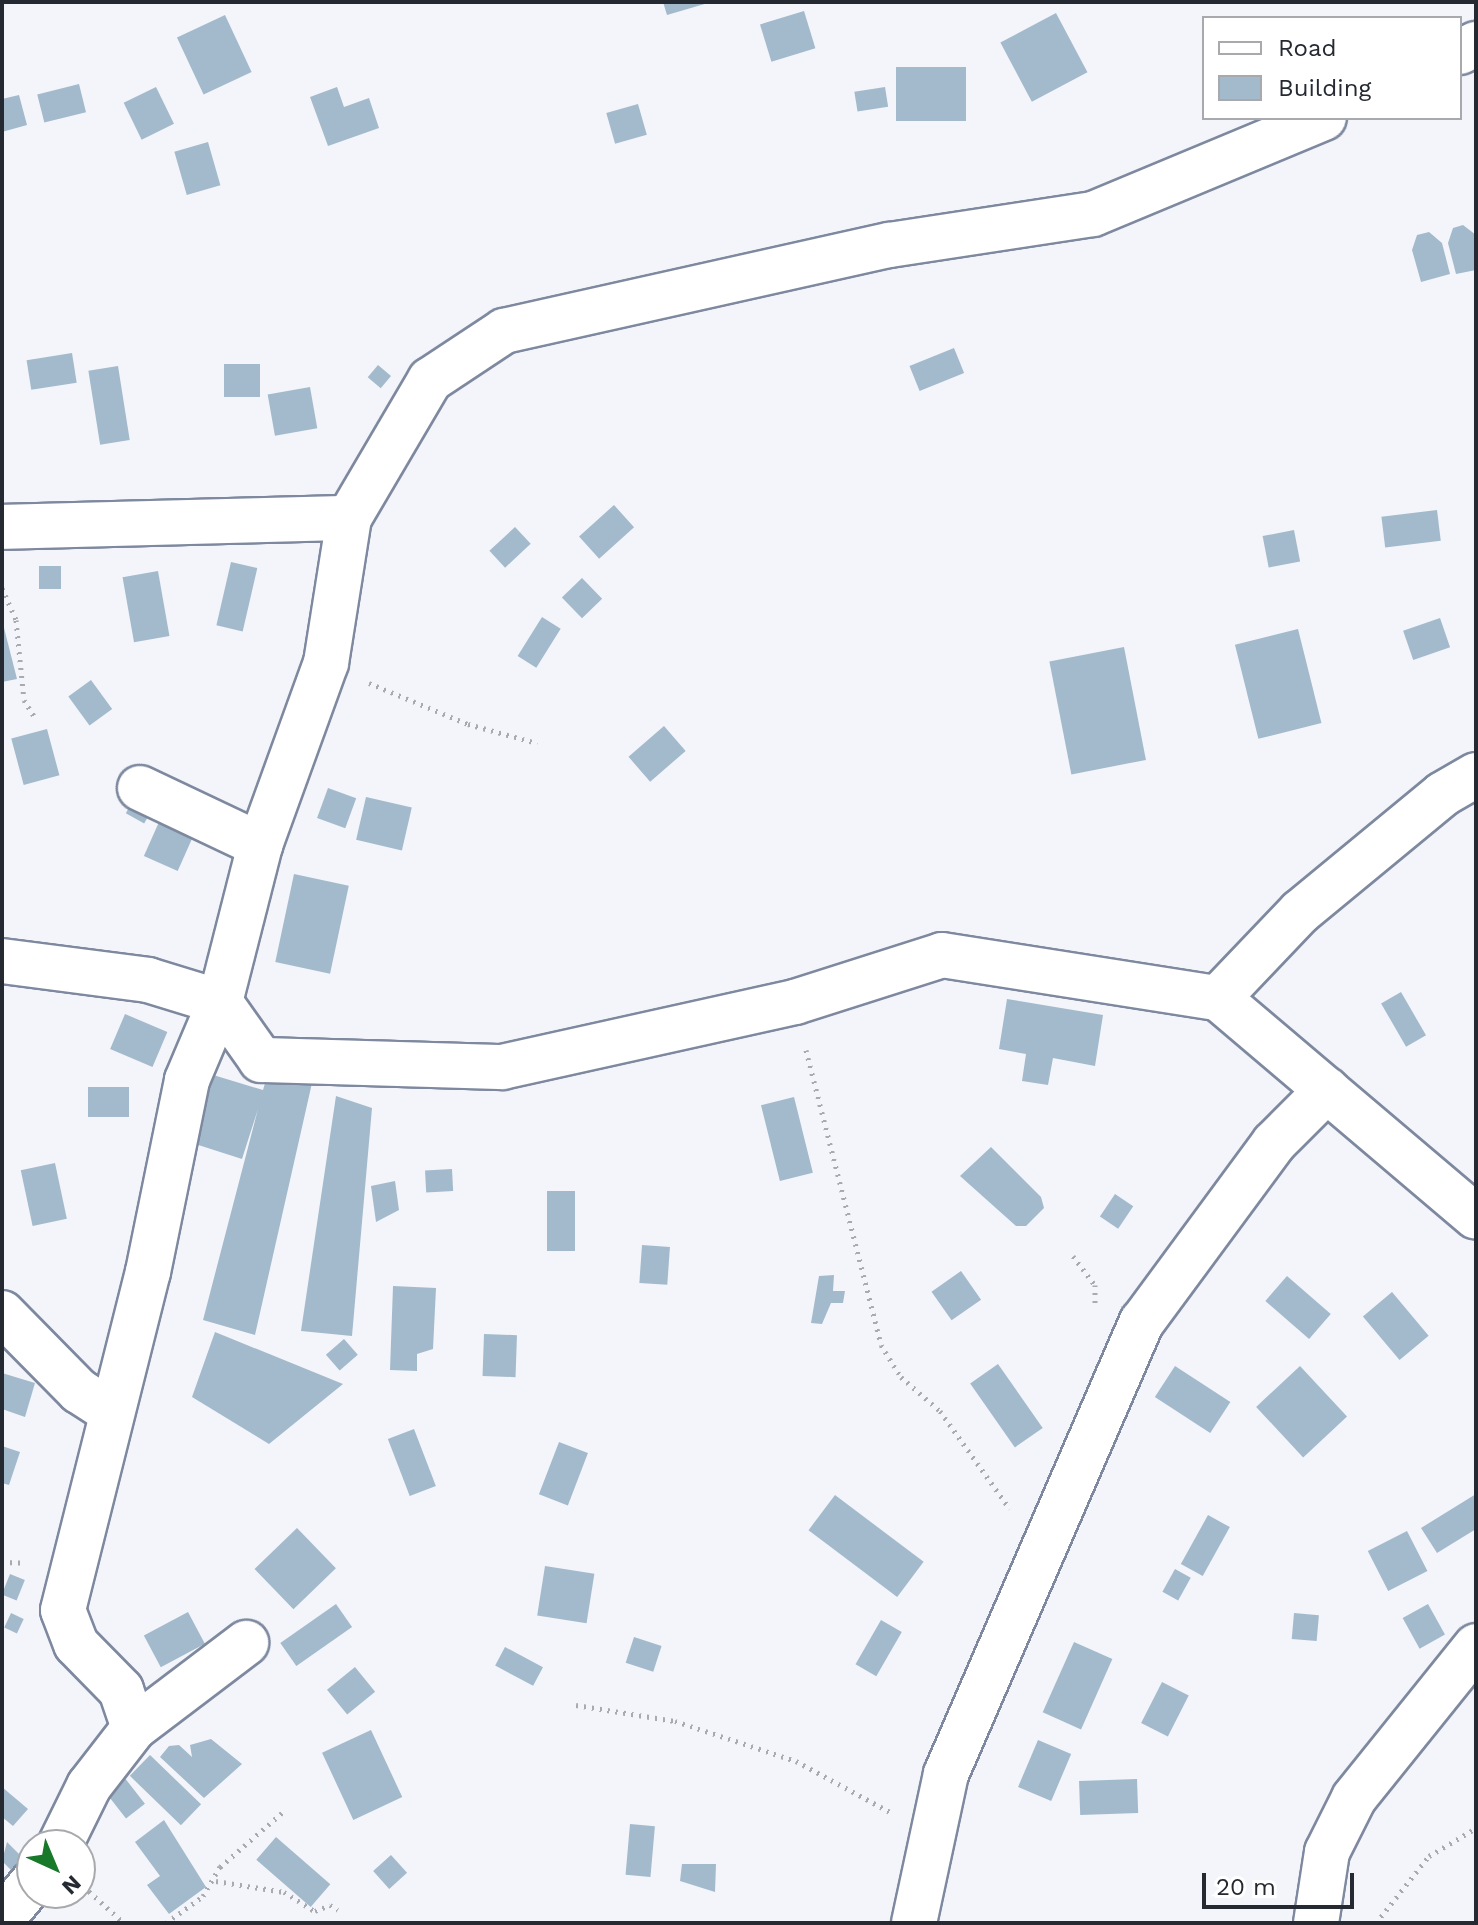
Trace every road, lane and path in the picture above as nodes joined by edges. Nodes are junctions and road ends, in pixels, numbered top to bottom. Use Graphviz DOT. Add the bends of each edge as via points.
graph roads {
  1 [pos="1319,120"];
  2 [pos="349,518"];
  3 [pos="2,527"];
  4 [pos="2,588"];
  5 [pos="326,663"];
  6 [pos="34,716"];
  7 [pos="537,743"];
  8 [pos="1476,775"];
  9 [pos="140,788"];
  10 [pos="260,845"];
  11 [pos="2,961"];
  12 [pos="1218,998"];
  13 [pos="220,1002"];
  14 [pos="795,1002"];
  15 [pos="1327,1090"];
  16 [pos="1476,1217"];
  17 [pos="2,1313"];
  18 [pos="110,1411"];
  19 [pos="1042,1555"];
  20 [pos="246,1643"];
  21 [pos="1476,1646"];
  22 [pos="576,1705"];
  23 [pos="134,1728"];
  24 [pos="284,1811"];
  25 [pos="1476,1828"];
  26 [pos="68,1829"];
  27 [pos="933,1836"];
  28 [pos="216,1881"];
  29 [pos="96,1897"];
  30 [pos="16,1902"];
  31 [pos="338,1910"];
  32 [pos="2,1919"];
  33 [pos="172,1920"];
  34 [pos="124,1923"];
  35 [pos="166,1923"];
  36 [pos="914,1923"];
  37 [pos="1316,1923"];
  38 [pos="1376,1923"];
  1 -- 2 [label="street" via="1093,214 890,245 504,331 430,380"];
  2 -- 3 [label="street"];
  2 -- 5 [label="street"];
  4 -- 6 [label="path" via="16,620 24,700"];
  5 -- 7 [label="path" via="468,724"];
  5 -- 10 [label="street"];
  8 -- 12 [label="street" via="1443,794 1300,912"];
  9 -- 10 [label="street"];
  10 -- 13 [label="street"];
  11 -- 13 [label="street" via="148,980"];
  12 -- 14 [label="street" via="942,955"];
  12 -- 15 [label="street"];
  13 -- 14 [label="street" via="261,1060 502,1067"];
  13 -- 18 [label="street" via="187,1080 148,1272"];
  14 -- 19 [label="path" via="881,1345 901,1377 940,1411"];
  15 -- 16 [label="street"];
  15 -- 19 [label="street" via="1274,1143 1142,1322"];
  17 -- 18 [label="street" via="79,1391"];
  18 -- 23 [label="street" via="63,1610 76,1644 121,1690"];
  19 -- 27 [label="street" via="946,1774"];
  20 -- 23 [label="street"];
  21 -- 37 [label="street" via="1354,1798 1327,1852"];
  22 -- 27 [label="path" via="675,1721 796,1761"];
  23 -- 26 [label="street" via="89,1786"];
  24 -- 28 [label="path" via="220,1867"];
  25 -- 38 [label="path" via="1429,1856"];
  27 -- 36 [label="street"];
  28 -- 31 [label="path" via="284,1892 315,1911 330,1905"];
  28 -- 33 [label="path"];
  29 -- 34 [label="path"];
  30 -- 32 [label="street"];
  33 -- 35 [label="path"];
}
